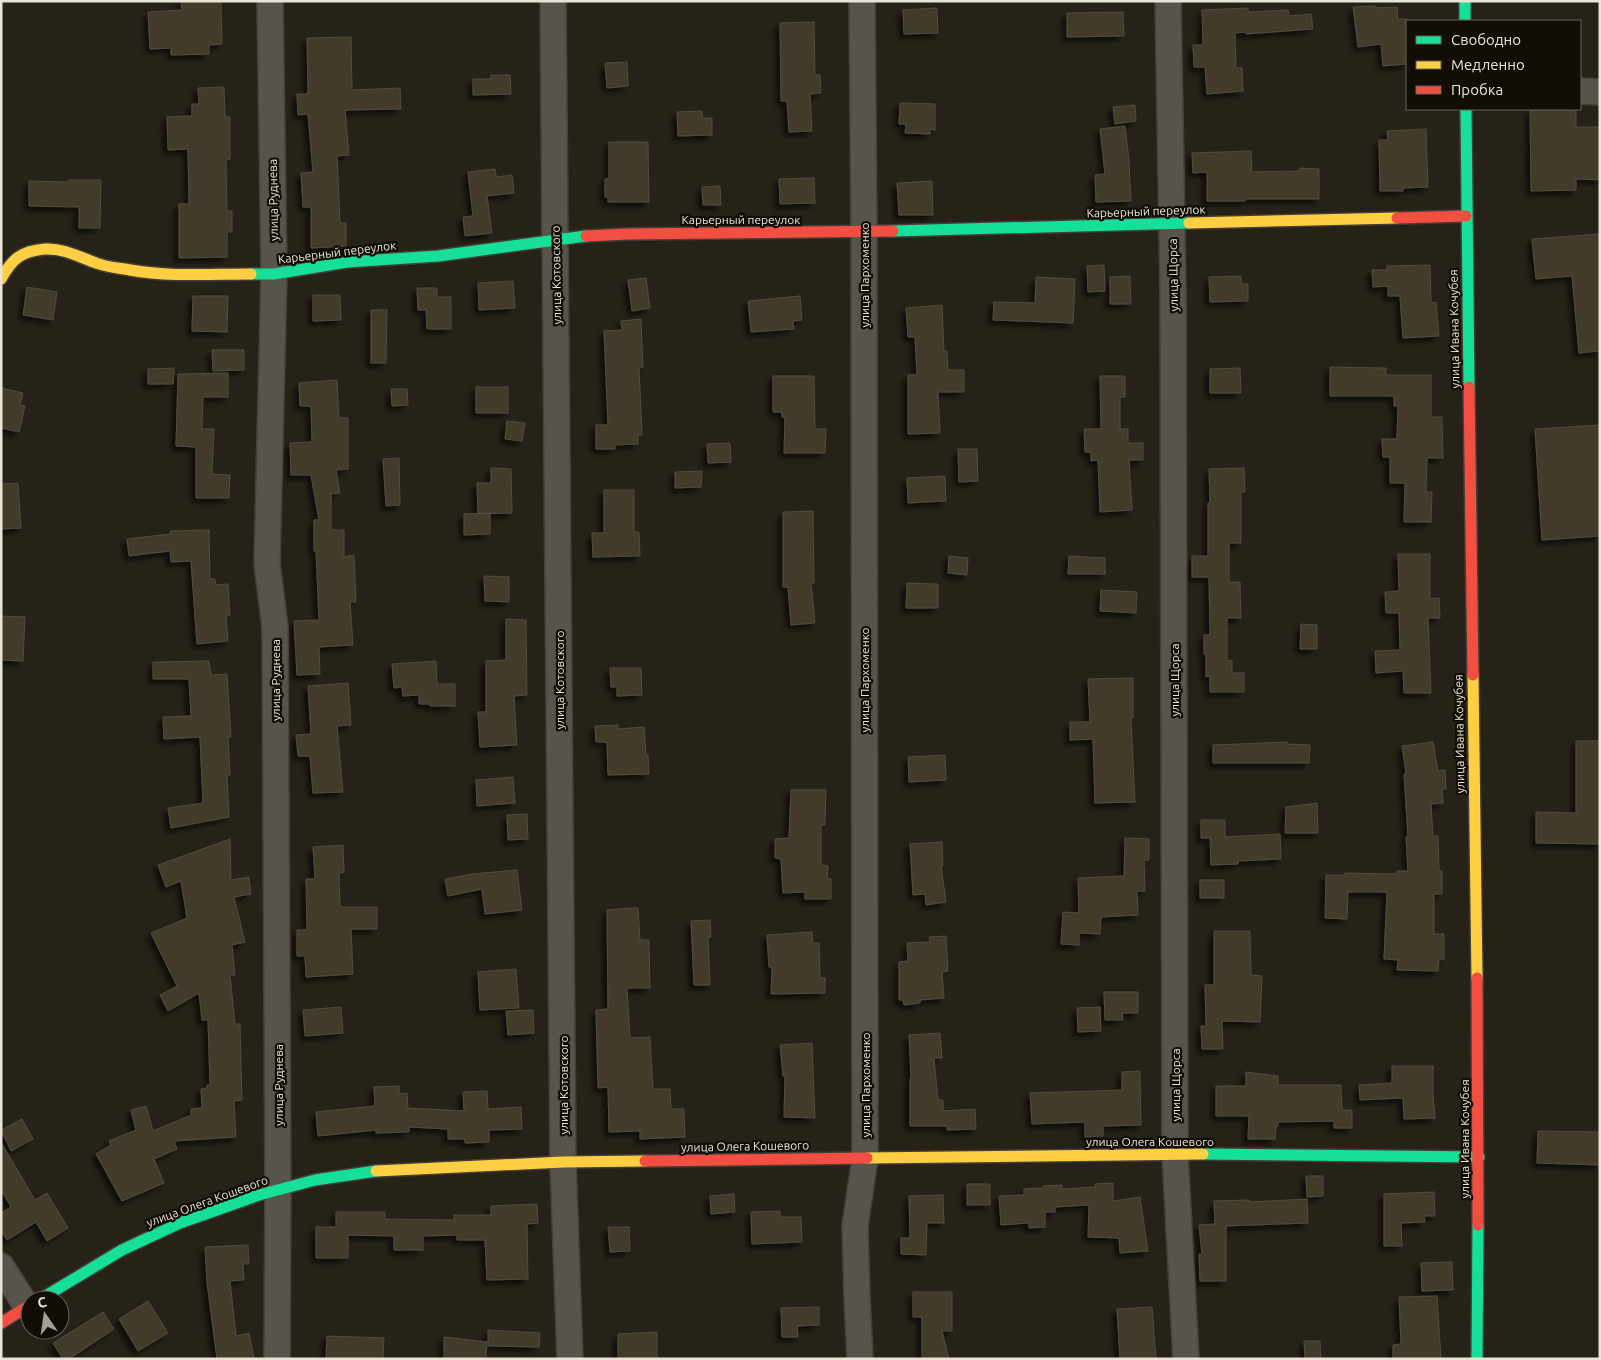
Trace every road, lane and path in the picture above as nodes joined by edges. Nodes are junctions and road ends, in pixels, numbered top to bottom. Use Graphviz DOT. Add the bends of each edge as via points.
graph roads {
  1 [pos="270,1"];
  2 [pos="553,1"];
  3 [pos="862,1"];
  4 [pos="1168,1"];
  5 [pos="1465,1"];
  6 [pos="1465,20"];
  7 [pos="1581,91"];
  8 [pos="1600,92"];
  9 [pos="1466,110"];
  10 [pos="1466,216"];
  11 [pos="1172,224"];
  12 [pos="864,232"];
  13 [pos="556,240"];
  14 [pos="274,274"];
  15 [pos="1,279"];
  16 [pos="1175,1154"];
  17 [pos="1479,1157"];
  18 [pos="865,1158"];
  19 [pos="563,1162"];
  20 [pos="278,1190"];
  21 [pos="1,1266"];
  22 [pos="21,1290"];
  23 [pos="55,1290"];
  24 [pos="20,1311"];
  25 [pos="1,1323"];
  26 [pos="277,1359"];
  27 [pos="570,1359"];
  28 [pos="860,1359"];
  29 [pos="1186,1359"];
  30 [pos="1477,1359"];
  1 -- 14 [label="street, улица Руднева"];
  2 -- 13 [label="street, улица Котовского"];
  3 -- 12 [label="street, улица Пархоменко"];
  4 -- 11 [label="street, улица Щорса"];
  5 -- 6 [label="street"];
  7 -- 8 [label="street"];
  9 -- 10 [label="street, улица Ивана Кочубея"];
  10 -- 11 [label="street, Карьерный переулок"];
  10 -- 17 [label="street, улица Ивана Кочубея"];
  11 -- 12 [label="street, Карьерный переулок"];
  11 -- 16 [label="street, улица Щорса"];
  12 -- 13 [label="street, Карьерный переулок" via="628,234"];
  12 -- 18 [label="street, улица Пархоменко"];
  13 -- 14 [label="street, Карьерный переулок" via="448,255 338,263"];
  13 -- 19 [label="street, улица Котовского"];
  14 -- 15 [label="street, Карьерный переулок" via="174,274 111,267 73,253 39,250 23,254 9,264"];
  14 -- 20 [label="street, улица Руднева" via="267,564 275,627"];
  16 -- 17 [label="street, улица Олега Кошевого"];
  16 -- 18 [label="street, улица Олега Кошевого"];
  16 -- 29 [label="street, улица Щорса"];
  17 -- 30 [label="street, улица Ивана Кочубея"];
  18 -- 19 [label="street, улица Олега Кошевого"];
  18 -- 28 [label="street, улица Пархоменко" via="855,1226"];
  19 -- 20 [label="street, улица Олега Кошевого" via="380,1170 315,1180"];
  19 -- 27 [label="street, улица Котовского"];
  20 -- 23 [label="street, улица Олега Кошевого" via="150,1236"];
  20 -- 26 [label="street, улица Руднева"];
  21 -- 22 [label="street"];
  24 -- 25 [label="street, улица Олега Кошевого"];
}
